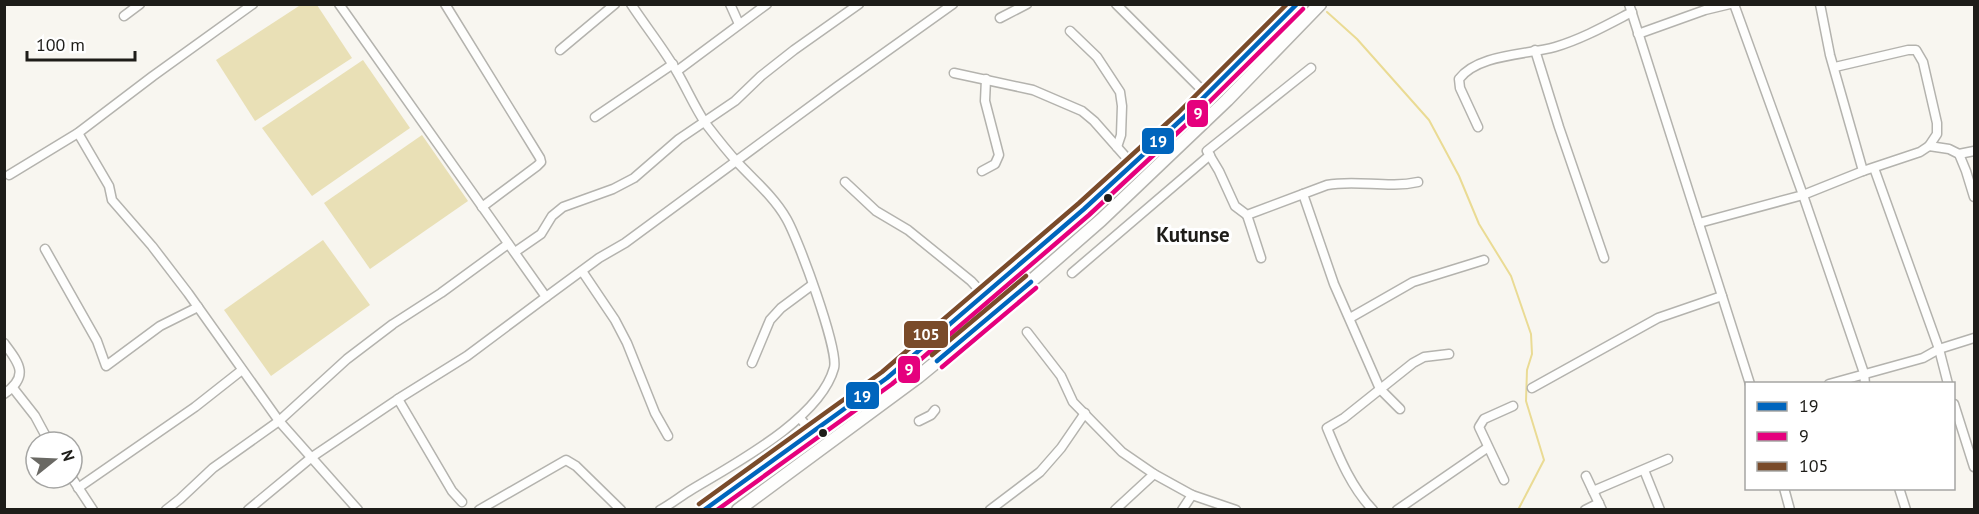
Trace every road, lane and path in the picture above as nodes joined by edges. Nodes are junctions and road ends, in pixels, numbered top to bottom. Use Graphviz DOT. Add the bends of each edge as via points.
graph roads {
  1 [pos="140,4"];
  2 [pos="253,4"];
  3 [pos="339,4"];
  4 [pos="445,4"];
  5 [pos="615,4"];
  6 [pos="631,4"];
  7 [pos="730,4"];
  8 [pos="767,4"];
  9 [pos="860,4"];
  10 [pos="953,4"];
  11 [pos="1027,4"];
  12 [pos="1116,4"];
  13 [pos="1298,4"];
  14 [pos="1320,4"];
  15 [pos="1730,4"];
  16 [pos="1820,4"];
  17 [pos="1735,5"];
  18 [pos="1631,8"];
  19 [pos="124,16"];
  20 [pos="1000,18"];
  21 [pos="739,24"];
  22 [pos="1070,31"];
  23 [pos="1638,34"];
  24 [pos="560,50"];
  25 [pos="1535,50"];
  26 [pos="1835,67"];
  27 [pos="675,68"];
  28 [pos="1311,68"];
  29 [pos="954,73"];
  30 [pos="986,79"];
  31 [pos="1211,90"];
  32 [pos="1227,100"];
  33 [pos="595,117"];
  34 [pos="705,122"];
  35 [pos="1478,127"];
  36 [pos="78,133"];
  37 [pos="1929,146"];
  38 [pos="1117,147"];
  39 [pos="1974,151"];
  40 [pos="1959,154"];
  41 [pos="1210,155"];
  42 [pos="737,162"];
  43 [pos="1132,164"];
  44 [pos="1874,168"];
  45 [pos="982,171"];
  46 [pos="1863,171"];
  47 [pos="9,175"];
  48 [pos="845,182"];
  49 [pos="1418,182"];
  50 [pos="1303,194"];
  51 [pos="1803,195"];
  52 [pos="1974,197"];
  53 [pos="482,207"];
  54 [pos="1247,215"];
  55 [pos="1699,223"];
  56 [pos="508,244"];
  57 [pos="45,249"];
  58 [pos="515,252"];
  59 [pos="1261,258"];
  60 [pos="1604,258"];
  61 [pos="1484,260"];
  62 [pos="582,271"];
  63 [pos="1072,273"];
  64 [pos="812,285"];
  65 [pos="983,294"];
  66 [pos="1722,296"];
  67 [pos="546,297"];
  68 [pos="198,307"];
  69 [pos="1350,318"];
  70 [pos="1027,332"];
  71 [pos="1974,338"];
  72 [pos="4,343"];
  73 [pos="1939,349"];
  74 [pos="1449,354"];
  75 [pos="752,363"];
  76 [pos="242,370"];
  77 [pos="1863,373"];
  78 [pos="1749,382"];
  79 [pos="1835,382"];
  80 [pos="1864,382"];
  81 [pos="1947,382"];
  82 [pos="13,388"];
  83 [pos="1532,388"];
  84 [pos="1380,389"];
  85 [pos="4,394"];
  86 [pos="398,399"];
  87 [pos="1513,406"];
  88 [pos="1400,409"];
  89 [pos="935,410"];
  90 [pos="1955,410"];
  91 [pos="1085,413"];
  92 [pos="800,418"];
  93 [pos="279,421"];
  94 [pos="919,421"];
  95 [pos="42,430"];
  96 [pos="812,433"];
  97 [pos="668,436"];
  98 [pos="1487,448"];
  99 [pos="312,457"];
  100 [pos="1668,459"];
  101 [pos="1974,467"];
  102 [pos="1644,470"];
  103 [pos="1154,474"];
  104 [pos="1586,476"];
  105 [pos="1504,480"];
  106 [pos="84,484"];
  107 [pos="79,490"];
  108 [pos="1784,490"];
  109 [pos="1899,490"];
  110 [pos="1593,491"];
  111 [pos="1192,495"];
  112 [pos="1363,500"];
  113 [pos="462,502"];
  114 [pos="1600,506"];
  115 [pos="93,510"];
  116 [pos="166,510"];
  117 [pos="248,510"];
  118 [pos="358,510"];
  119 [pos="479,510"];
  120 [pos="621,510"];
  121 [pos="660,510"];
  122 [pos="703,510"];
  123 [pos="738,510"];
  124 [pos="990,510"];
  125 [pos="1115,510"];
  126 [pos="1182,510"];
  127 [pos="1236,510"];
  128 [pos="1358,510"];
  129 [pos="1373,510"];
  130 [pos="1397,510"];
  131 [pos="1585,510"];
  132 [pos="1660,510"];
  133 [pos="1790,510"];
  134 [pos="1906,510"];
  1 -- 19 [label="street"];
  2 -- 36 [label="street"];
  3 -- 53 [label="street"];
  4 -- 53 [label="street" via="541,162"];
  5 -- 24 [label="street"];
  6 -- 27 [label="street"];
  7 -- 21 [label="street"];
  8 -- 21 [label="street"];
  9 -- 34 [label="street" via="794,50"];
  10 -- 42 [label="street"];
  11 -- 20 [label="street"];
  12 -- 31 [label="street"];
  13 -- 31 [label="highway"];
  14 -- 32 [label="highway"];
  15 -- 17 [label="street"];
  15 -- 23 [label="street"];
  16 -- 26 [label="street"];
  17 -- 51 [label="street"];
  18 -- 23 [label="street"];
  18 -- 25 [label="street" via="1567,42"];
  21 -- 27 [label="street"];
  22 -- 38 [label="street" via="1096,57 1120,92 1122,123"];
  23 -- 55 [label="street"];
  25 -- 35 [label="street" via="1495,59 1462,74 1460,88"];
  25 -- 60 [label="street"];
  26 -- 37 [label="street" via="1916,50 1923,62 1937,129"];
  26 -- 46 [label="street"];
  27 -- 33 [label="street"];
  27 -- 34 [label="street"];
  28 -- 41 [label="street" via="1207,151"];
  29 -- 30 [label="street"];
  30 -- 38 [label="street" via="1033,90 1082,111"];
  30 -- 45 [label="street" via="985,101 999,155 995,164"];
  31 -- 32 [label="highway"];
  31 -- 43 [label="highway"];
  32 -- 123 [label="highway" via="1101,220 974,331"];
  34 -- 42 [label="street"];
  34 -- 58 [label="street" via="634,178 557,212 541,234"];
  36 -- 47 [label="street"];
  36 -- 68 [label="street" via="109,186 112,200"];
  37 -- 40 [label="street"];
  37 -- 44 [label="street"];
  38 -- 43 [label="street"];
  39 -- 40 [label="street"];
  40 -- 52 [label="street"];
  41 -- 54 [label="street" via="1235,206"];
  41 -- 63 [label="street"];
  42 -- 62 [label="street"];
  42 -- 64 [label="street" via="786,217"];
  43 -- 65 [label="highway"];
  44 -- 46 [label="street"];
  44 -- 73 [label="street"];
  46 -- 51 [label="street"];
  48 -- 65 [label="street"];
  49 -- 50 [label="street" via="1395,186 1339,183"];
  50 -- 54 [label="street"];
  50 -- 69 [label="street"];
  51 -- 55 [label="street"];
  51 -- 77 [label="street"];
  53 -- 56 [label="street"];
  54 -- 59 [label="street"];
  55 -- 66 [label="street"];
  56 -- 58 [label="street"];
  56 -- 93 [label="street" via="347,359"];
  57 -- 68 [label="street" via="97,341 106,366 160,326"];
  58 -- 67 [label="street"];
  61 -- 69 [label="street" via="1413,282"];
  62 -- 67 [label="street"];
  62 -- 97 [label="street" via="627,343 650,403"];
  64 -- 75 [label="street" via="770,320"];
  64 -- 92 [label="street" via="834,347 835,366 815,402"];
  65 -- 96 [label="highway" via="887,378"];
  66 -- 78 [label="street"];
  66 -- 83 [label="street" via="1658,318"];
  67 -- 86 [label="street" via="468,356"];
  68 -- 76 [label="street"];
  69 -- 84 [label="street"];
  70 -- 91 [label="street" via="1065,382 1073,402"];
  71 -- 73 [label="street"];
  72 -- 82 [label="street" via="21,370"];
  73 -- 77 [label="street" via="1923,358"];
  73 -- 81 [label="street"];
  74 -- 84 [label="street" via="1424,357"];
  76 -- 93 [label="street"];
  76 -- 106 [label="street"];
  77 -- 79 [label="street"];
  77 -- 80 [label="street"];
  82 -- 85 [label="street"];
  82 -- 95 [label="street"];
  84 -- 88 [label="street"];
  84 -- 112 [label="street" via="1327,428"];
  86 -- 99 [label="street"];
  86 -- 113 [label="street"];
  87 -- 98 [label="street" via="1480,423"];
  89 -- 94 [label="street"];
  90 -- 101 [label="street"];
  91 -- 103 [label="street" via="1122,452"];
  91 -- 124 [label="street" via="1040,472"];
  92 -- 96 [label="street"];
  92 -- 121 [label="street" via="724,472"];
  93 -- 99 [label="street"];
  93 -- 116 [label="street" via="213,468"];
  96 -- 122 [label="highway"];
  98 -- 105 [label="street"];
  98 -- 130 [label="street"];
  99 -- 117 [label="street"];
  99 -- 118 [label="street"];
  100 -- 102 [label="street"];
  102 -- 110 [label="street"];
  102 -- 132 [label="street"];
  103 -- 111 [label="street"];
  103 -- 125 [label="street"];
  104 -- 110 [label="street"];
  107 -- 115 [label="street"];
  108 -- 133 [label="street"];
  109 -- 134 [label="street"];
  110 -- 114 [label="street"];
  111 -- 126 [label="street"];
  111 -- 127 [label="street"];
  112 -- 128 [label="street"];
  112 -- 129 [label="street"];
  114 -- 131 [label="street"];
  119 -- 120 [label="street" via="566,460"];
}
